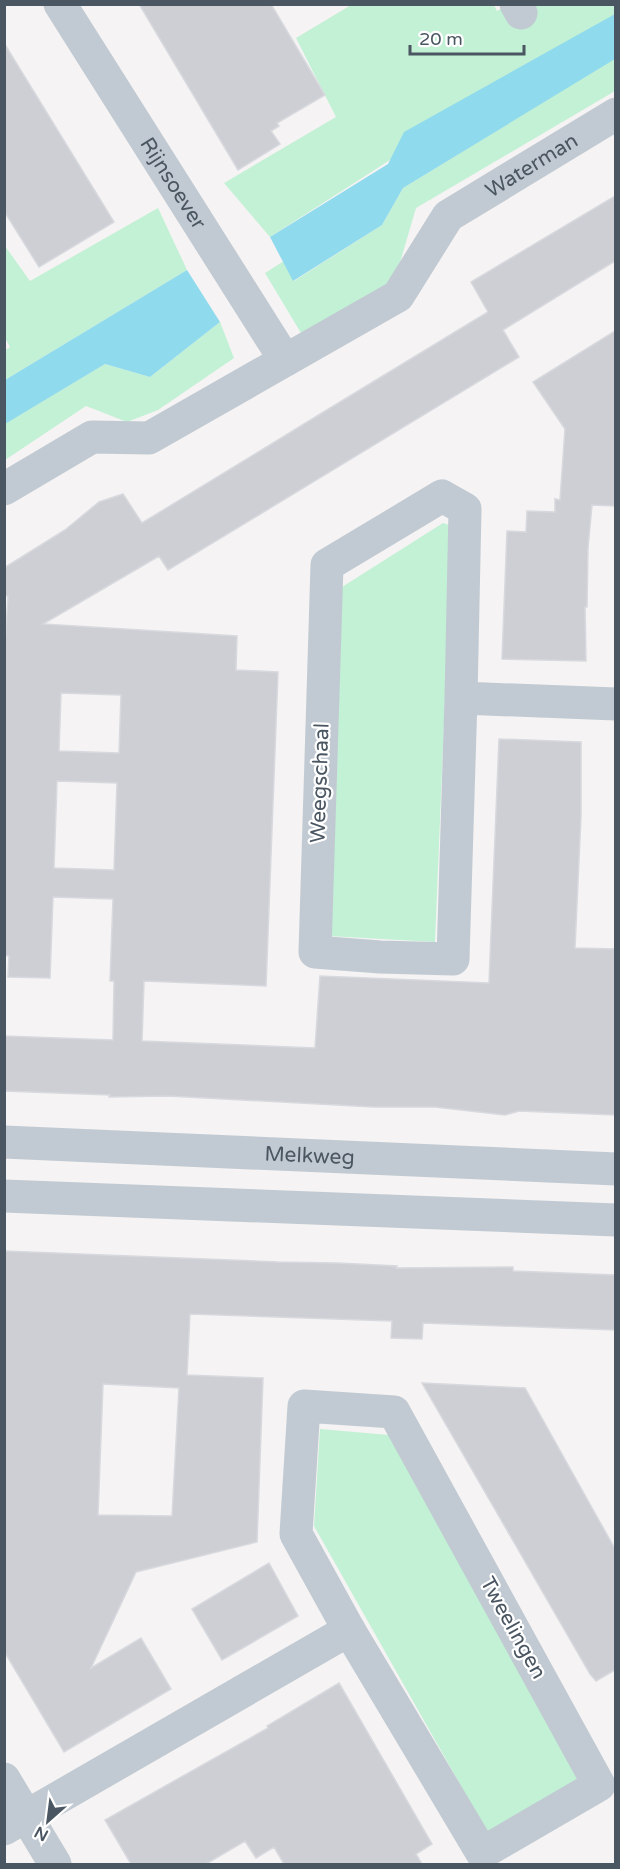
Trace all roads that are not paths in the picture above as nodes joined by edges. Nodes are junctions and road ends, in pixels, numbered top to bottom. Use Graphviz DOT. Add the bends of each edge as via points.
graph roads {
  1 [pos="60,4"];
  2 [pos="615,114"];
  3 [pos="285,360"];
  4 [pos="4,489"];
  5 [pos="461,698"];
  6 [pos="615,704"];
  7 [pos="4,1142"];
  8 [pos="615,1169"];
  9 [pos="4,1196"];
  10 [pos="615,1220"];
  11 [pos="349,1630"];
  12 [pos="4,1779"];
  13 [pos="16,1823"];
  14 [pos="55,1864"];
  1 -- 3 [label="street, Rijnsoever"];
  2 -- 3 [label="street, Waterman" via="448,216 398,296"];
  3 -- 4 [label="street" via="149,438 92,436"];
  5 -- 5 [label="street, Weegschaal" via="465,509 442,496 327,565 315,952 453,959"];
  5 -- 6 [label="street"];
  7 -- 8 [label="street, Melkweg"];
  9 -- 10 [label="street"];
  11 -- 11 [label="street, Tweelingen" via="296,1534 304,1406 394,1412 599,1785 482,1852"];
  11 -- 13 [label="street"];
  12 -- 13 [label="street"];
  13 -- 14 [label="street"];
}
